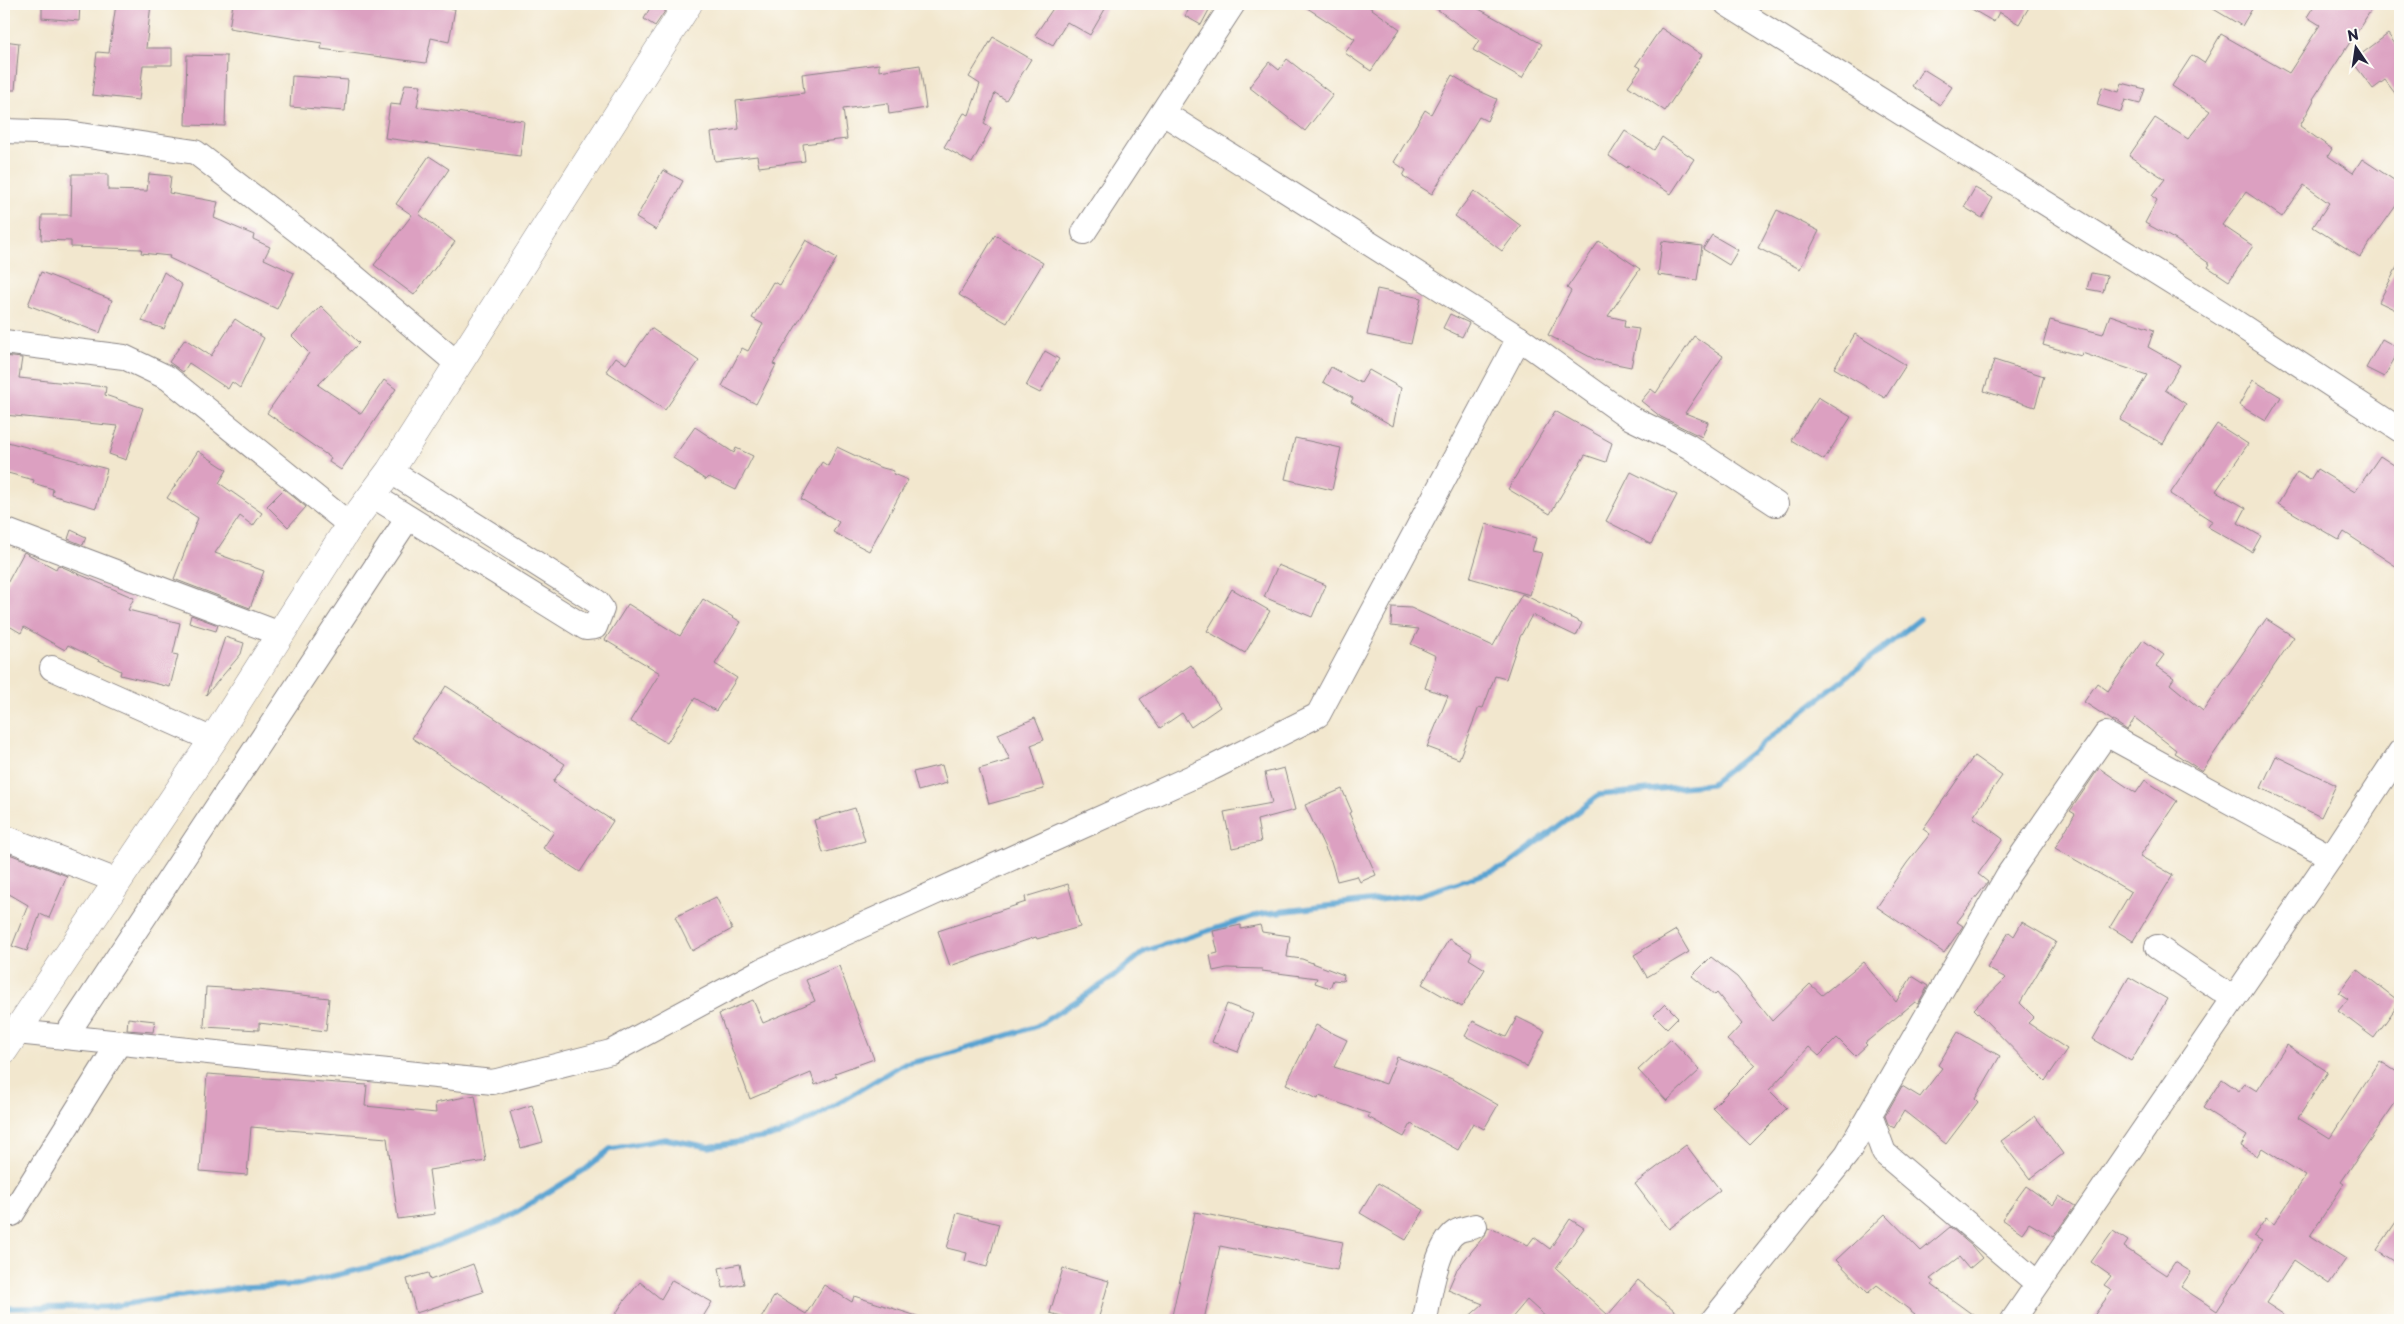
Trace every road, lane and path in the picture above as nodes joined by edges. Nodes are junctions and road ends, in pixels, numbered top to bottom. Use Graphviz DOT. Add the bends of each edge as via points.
graph roads {
  1 [pos="688,4"];
  2 [pos="1233,4"];
  3 [pos="1727,4"];
  4 [pos="1163,113"];
  5 [pos="4,131"];
  6 [pos="1084,232"];
  7 [pos="1519,338"];
  8 [pos="4,342"];
  9 [pos="458,365"];
  10 [pos="2400,430"];
  11 [pos="390,471"];
  12 [pos="372,496"];
  13 [pos="1776,504"];
  14 [pos="408,518"];
  15 [pos="350,524"];
  16 [pos="4,530"];
  17 [pos="520,553"];
  18 [pos="559,578"];
  19 [pos="507,579"];
  20 [pos="545,602"];
  21 [pos="280,634"];
  22 [pos="52,668"];
  23 [pos="213,740"];
  24 [pos="2400,752"];
  25 [pos="4,837"];
  26 [pos="2331,857"];
  27 [pos="117,881"];
  28 [pos="2157,947"];
  29 [pos="2233,998"];
  30 [pos="65,1037"];
  31 [pos="10,1041"];
  32 [pos="119,1043"];
  33 [pos="1870,1115"];
  34 [pos="1884,1153"];
  35 [pos="1847,1154"];
  36 [pos="12,1214"];
  37 [pos="1474,1226"];
  38 [pos="2037,1283"];
  39 [pos="1425,1320"];
  40 [pos="1713,1320"];
  41 [pos="2013,1320"];
  1 -- 9 [label="main road"];
  2 -- 4 [label="street"];
  3 -- 10 [label="street" via="2220,312"];
  4 -- 6 [label="street"];
  4 -- 7 [label="street"];
  5 -- 9 [label="street" via="68,133 195,152 324,251"];
  7 -- 13 [label="street" via="1629,417 1688,446"];
  7 -- 32 [label="street" via="1318,715 1221,764 764,970 611,1052 502,1080 493,1082"];
  8 -- 15 [label="street" via="124,357 168,378"];
  9 -- 11 [label="main road"];
  11 -- 12 [label="main road"];
  11 -- 17 [label="street"];
  12 -- 14 [label="street"];
  12 -- 15 [label="main road"];
  14 -- 19 [label="street"];
  14 -- 30 [label="street"];
  15 -- 21 [label="main road"];
  16 -- 21 [label="street"];
  17 -- 18 [label="street"];
  17 -- 19 [label="street"];
  18 -- 20 [label="street"];
  18 -- 20 [label="street" via="597,602 602,609 595,627 586,628"];
  19 -- 20 [label="street"];
  21 -- 23 [label="main road"];
  22 -- 23 [label="street"];
  23 -- 27 [label="main road"];
  24 -- 26 [label="street"];
  25 -- 27 [label="street"];
  26 -- 29 [label="street"];
  26 -- 33 [label="street" via="2106,734 2008,875"];
  27 -- 31 [label="main road"];
  28 -- 29 [label="street"];
  29 -- 38 [label="street"];
  30 -- 31 [label="street"];
  30 -- 32 [label="street"];
  32 -- 36 [label="street"];
  33 -- 34 [label="street"];
  33 -- 35 [label="street"];
  34 -- 35 [label="street"];
  34 -- 38 [label="street"];
  35 -- 40 [label="street"];
  37 -- 39 [label="street" via="1456,1232 1444,1246 1430,1288"];
  38 -- 41 [label="street"];
}
